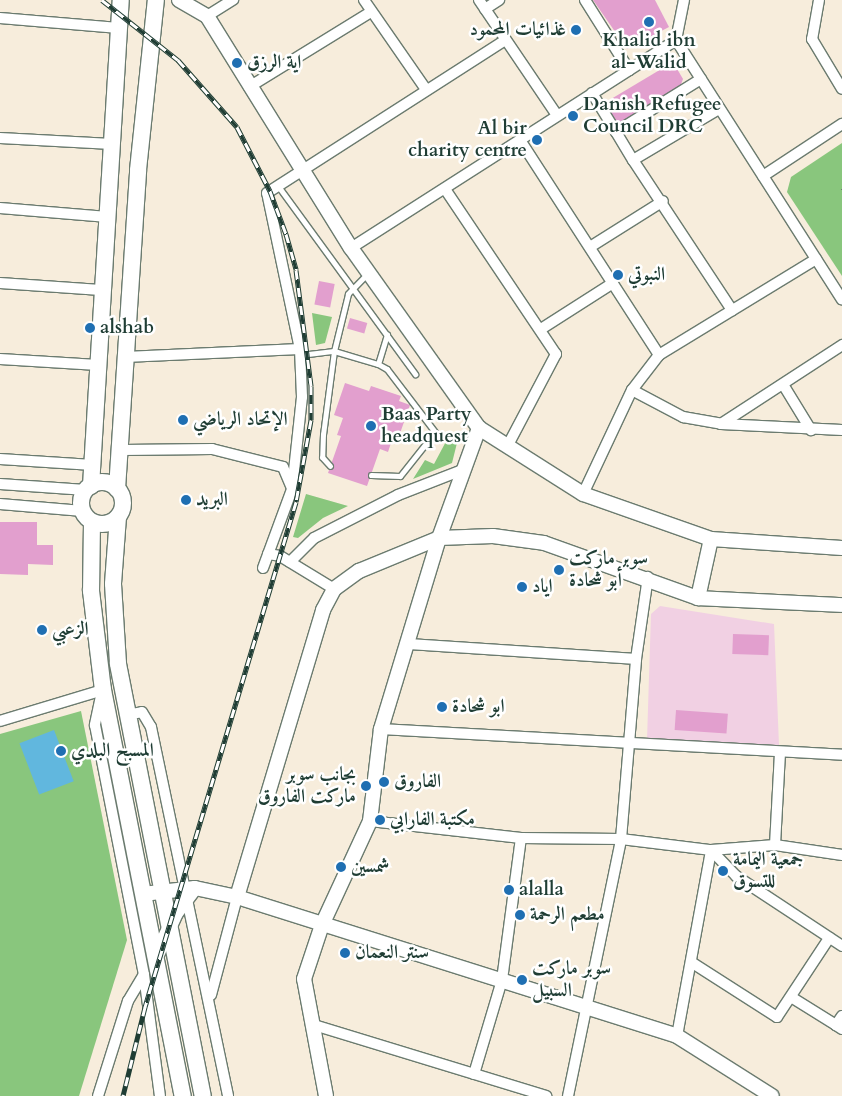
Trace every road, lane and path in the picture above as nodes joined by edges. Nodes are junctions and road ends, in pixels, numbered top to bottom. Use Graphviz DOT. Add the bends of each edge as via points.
graph roads {
  1 [pos="121,0"];
  2 [pos="156,0"];
  3 [pos="179,0"];
  4 [pos="233,0"];
  5 [pos="364,0"];
  6 [pos="479,0"];
  7 [pos="499,0"];
  8 [pos="585,0"];
  9 [pos="684,0"];
  10 [pos="818,0"];
  11 [pos="485,9"];
  12 [pos="371,12"];
  13 [pos="207,16"];
  14 [pos="0,18"];
  15 [pos="119,28"];
  16 [pos="505,40"];
  17 [pos="676,40"];
  18 [pos="629,70"];
  19 [pos="701,79"];
  20 [pos="249,87"];
  21 [pos="425,88"];
  22 [pos="842,89"];
  23 [pos="592,93"];
  24 [pos="719,109"];
  25 [pos="557,115"];
  26 [pos="842,124"];
  27 [pos="616,132"];
  28 [pos="0,138"];
  29 [pos="520,140"];
  30 [pos="112,144"];
  31 [pos="633,160"];
  32 [pos="300,170"];
  33 [pos="764,176"];
  34 [pos="278,185"];
  35 [pos="445,189"];
  36 [pos="663,201"];
  37 [pos="0,208"];
  38 [pos="108,217"];
  39 [pos="590,247"];
  40 [pos="351,248"];
  41 [pos="816,259"];
  42 [pos="368,273"];
  43 [pos="0,283"];
  44 [pos="613,283"];
  45 [pos="354,288"];
  46 [pos="101,290"];
  47 [pos="842,300"];
  48 [pos="732,310"];
  49 [pos="541,329"];
  50 [pos="387,334"];
  51 [pos="842,345"];
  52 [pos="334,351"];
  53 [pos="300,352"];
  54 [pos="659,355"];
  55 [pos="125,357"];
  56 [pos="0,359"];
  57 [pos="378,364"];
  58 [pos="98,365"];
  59 [pos="414,374"];
  60 [pos="784,386"];
  61 [pos="632,390"];
  62 [pos="722,424"];
  63 [pos="480,428"];
  64 [pos="811,430"];
  65 [pos="842,430"];
  66 [pos="507,447"];
  67 [pos="122,450"];
  68 [pos="0,459"];
  69 [pos="93,466"];
  70 [pos="330,466"];
  71 [pos="465,469"];
  72 [pos="370,475"];
  73 [pos="0,484"];
  74 [pos="88,488"];
  75 [pos="117,488"];
  76 [pos="292,489"];
  77 [pos="583,494"];
  78 [pos="0,504"];
  79 [pos="88,516"];
  80 [pos="118,517"];
  81 [pos="439,538"];
  82 [pos="712,539"];
  83 [pos="842,548"];
  84 [pos="268,554"];
  85 [pos="290,562"];
  86 [pos="263,568"];
  87 [pos="648,577"];
  88 [pos="334,589"];
  89 [pos="698,598"];
  90 [pos="842,605"];
  91 [pos="410,644"];
  92 [pos="636,658"];
  93 [pos="103,690"];
  94 [pos="127,715"];
  95 [pos="0,721"];
  96 [pos="381,729"];
  97 [pos="630,746"];
  98 [pos="780,753"];
  99 [pos="842,756"];
  100 [pos="370,821"];
  101 [pos="521,838"];
  102 [pos="621,839"];
  103 [pos="775,845"];
  104 [pos="712,850"];
  105 [pos="842,855"];
  106 [pos="164,891"];
  107 [pos="188,892"];
  108 [pos="143,894"];
  109 [pos="237,896"];
  110 [pos="170,925"];
  111 [pos="322,925"];
  112 [pos="829,938"];
  113 [pos="842,946"];
  114 [pos="156,958"];
  115 [pos="691,962"];
  116 [pos="144,975"];
  117 [pos="502,980"];
  118 [pos="210,996"];
  119 [pos="791,997"];
  120 [pos="589,1008"];
  121 [pos="842,1016"];
  122 [pos="314,1025"];
  123 [pos="839,1027"];
  124 [pos="677,1036"];
  125 [pos="474,1074"];
  126 [pos="98,1096"];
  127 [pos="160,1096"];
  128 [pos="183,1096"];
  129 [pos="203,1096"];
  130 [pos="228,1096"];
  131 [pos="326,1096"];
  132 [pos="546,1096"];
  133 [pos="568,1096"];
  134 [pos="772,1096"];
  1 -- 15 [label="main road"];
  2 -- 55 [label="main road"];
  3 -- 13 [label="street"];
  4 -- 13 [label="street"];
  5 -- 12 [label="street"];
  6 -- 11 [label="street"];
  7 -- 11 [label="street"];
  8 -- 18 [label="street"];
  9 -- 17 [label="street"];
  10 -- 22 [label="street" via="812,38"];
  11 -- 16 [label="street"];
  12 -- 20 [label="street"];
  12 -- 21 [label="street"];
  13 -- 20 [label="street"];
  14 -- 15 [label="street"];
  15 -- 30 [label="main road"];
  16 -- 21 [label="street"];
  16 -- 25 [label="street"];
  17 -- 18 [label="street"];
  17 -- 19 [label="street"];
  18 -- 23 [label="street"];
  19 -- 24 [label="street"];
  19 -- 27 [label="street"];
  20 -- 32 [label="street"];
  21 -- 32 [label="street"];
  23 -- 25 [label="street"];
  23 -- 27 [label="street"];
  24 -- 31 [label="street"];
  24 -- 33 [label="street"];
  25 -- 29 [label="street"];
  26 -- 33 [label="street"];
  27 -- 31 [label="street"];
  28 -- 30 [label="street"];
  29 -- 35 [label="street"];
  29 -- 39 [label="street"];
  30 -- 38 [label="main road"];
  31 -- 36 [label="street"];
  32 -- 34 [label="street"];
  32 -- 40 [label="street"];
  33 -- 41 [label="street"];
  34 -- 45 [label="lane"];
  34 -- 53 [label="street" via="267,193 267,210 286,265"];
  35 -- 40 [label="street"];
  35 -- 49 [label="street"];
  36 -- 39 [label="street"];
  36 -- 48 [label="street"];
  37 -- 38 [label="street"];
  38 -- 46 [label="main road"];
  39 -- 44 [label="street"];
  40 -- 42 [label="street"];
  41 -- 47 [label="street"];
  41 -- 48 [label="street"];
  42 -- 45 [label="lane"];
  42 -- 63 [label="street"];
  43 -- 46 [label="street"];
  44 -- 49 [label="street"];
  44 -- 54 [label="street"];
  45 -- 50 [label="lane"];
  45 -- 52 [label="lane" via="348,294"];
  46 -- 58 [label="main road"];
  48 -- 54 [label="street"];
  49 -- 66 [label="street" via="556,354"];
  50 -- 57 [label="lane"];
  50 -- 59 [label="lane"];
  51 -- 60 [label="street"];
  52 -- 53 [label="lane"];
  52 -- 57 [label="lane"];
  52 -- 70 [label="lane" via="322,457"];
  53 -- 55 [label="street"];
  53 -- 76 [label="street" via="302,397"];
  54 -- 61 [label="street"];
  55 -- 67 [label="main road"];
  56 -- 58 [label="street"];
  57 -- 72 [label="lane" via="387,369 435,432 400,476"];
  58 -- 69 [label="main road"];
  60 -- 62 [label="street"];
  60 -- 64 [label="street"];
  61 -- 62 [label="street" via="683,417"];
  61 -- 77 [label="street"];
  62 -- 64 [label="street"];
  63 -- 66 [label="street"];
  63 -- 71 [label="street"];
  64 -- 65 [label="street"];
  66 -- 77 [label="street"];
  67 -- 75 [label="main road"];
  67 -- 76 [label="street" via="212,448 283,467"];
  68 -- 69 [label="street"];
  69 -- 74 [label="main road"];
  71 -- 81 [label="street"];
  71 -- 85 [label="street" via="398,495 314,538"];
  73 -- 74 [label="street"];
  74 -- 75 [label="main road" via="108,483"];
  74 -- 79 [label="main road"];
  75 -- 80 [label="main road" via="123,506"];
  76 -- 84 [label="street"];
  77 -- 82 [label="street"];
  78 -- 79 [label="street"];
  79 -- 80 [label="main road" via="106,524"];
  79 -- 93 [label="main road" via="91,591"];
  80 -- 94 [label="main road" via="113,584"];
  81 -- 87 [label="street" via="492,536 544,543"];
  81 -- 88 [label="street" via="359,571"];
  81 -- 91 [label="street"];
  82 -- 83 [label="street"];
  82 -- 89 [label="street"];
  84 -- 85 [label="street"];
  84 -- 86 [label="street"];
  85 -- 88 [label="street"];
  87 -- 89 [label="street"];
  87 -- 92 [label="street"];
  88 -- 109 [label="street" via="323,610"];
  89 -- 90 [label="street"];
  91 -- 92 [label="street"];
  91 -- 96 [label="street"];
  92 -- 97 [label="street"];
  93 -- 95 [label="street"];
  93 -- 108 [label="main road"];
  93 -- 116 [label="street" via="95,725"];
  94 -- 106 [label="main road"];
  94 -- 107 [label="street" via="142,712 151,728"];
  96 -- 97 [label="street"];
  96 -- 100 [label="street"];
  97 -- 98 [label="street"];
  97 -- 102 [label="street"];
  98 -- 99 [label="street"];
  98 -- 103 [label="street"];
  100 -- 101 [label="street"];
  100 -- 111 [label="street"];
  101 -- 102 [label="street"];
  101 -- 117 [label="street"];
  102 -- 104 [label="street"];
  102 -- 120 [label="street"];
  103 -- 104 [label="street"];
  103 -- 105 [label="street"];
  104 -- 112 [label="street" via="736,876"];
  104 -- 115 [label="street"];
  106 -- 107 [label="street"];
  106 -- 108 [label="street"];
  106 -- 110 [label="main road"];
  107 -- 109 [label="street"];
  107 -- 110 [label="street"];
  107 -- 118 [label="street"];
  108 -- 114 [label="main road"];
  109 -- 111 [label="street"];
  109 -- 118 [label="street"];
  110 -- 114 [label="street"];
  110 -- 129 [label="main road"];
  111 -- 117 [label="street"];
  111 -- 122 [label="street" via="304,979"];
  112 -- 113 [label="street"];
  112 -- 119 [label="street"];
  114 -- 116 [label="street"];
  114 -- 128 [label="main road"];
  115 -- 119 [label="street" via="777,1017"];
  115 -- 124 [label="street"];
  116 -- 126 [label="street" via="128,1002"];
  116 -- 127 [label="street"];
  117 -- 120 [label="street"];
  117 -- 125 [label="street"];
  118 -- 130 [label="street"];
  119 -- 123 [label="street"];
  120 -- 124 [label="street"];
  120 -- 133 [label="street"];
  121 -- 123 [label="street"];
  122 -- 125 [label="street"];
  122 -- 131 [label="street"];
  124 -- 134 [label="street"];
  125 -- 132 [label="street"];
}
